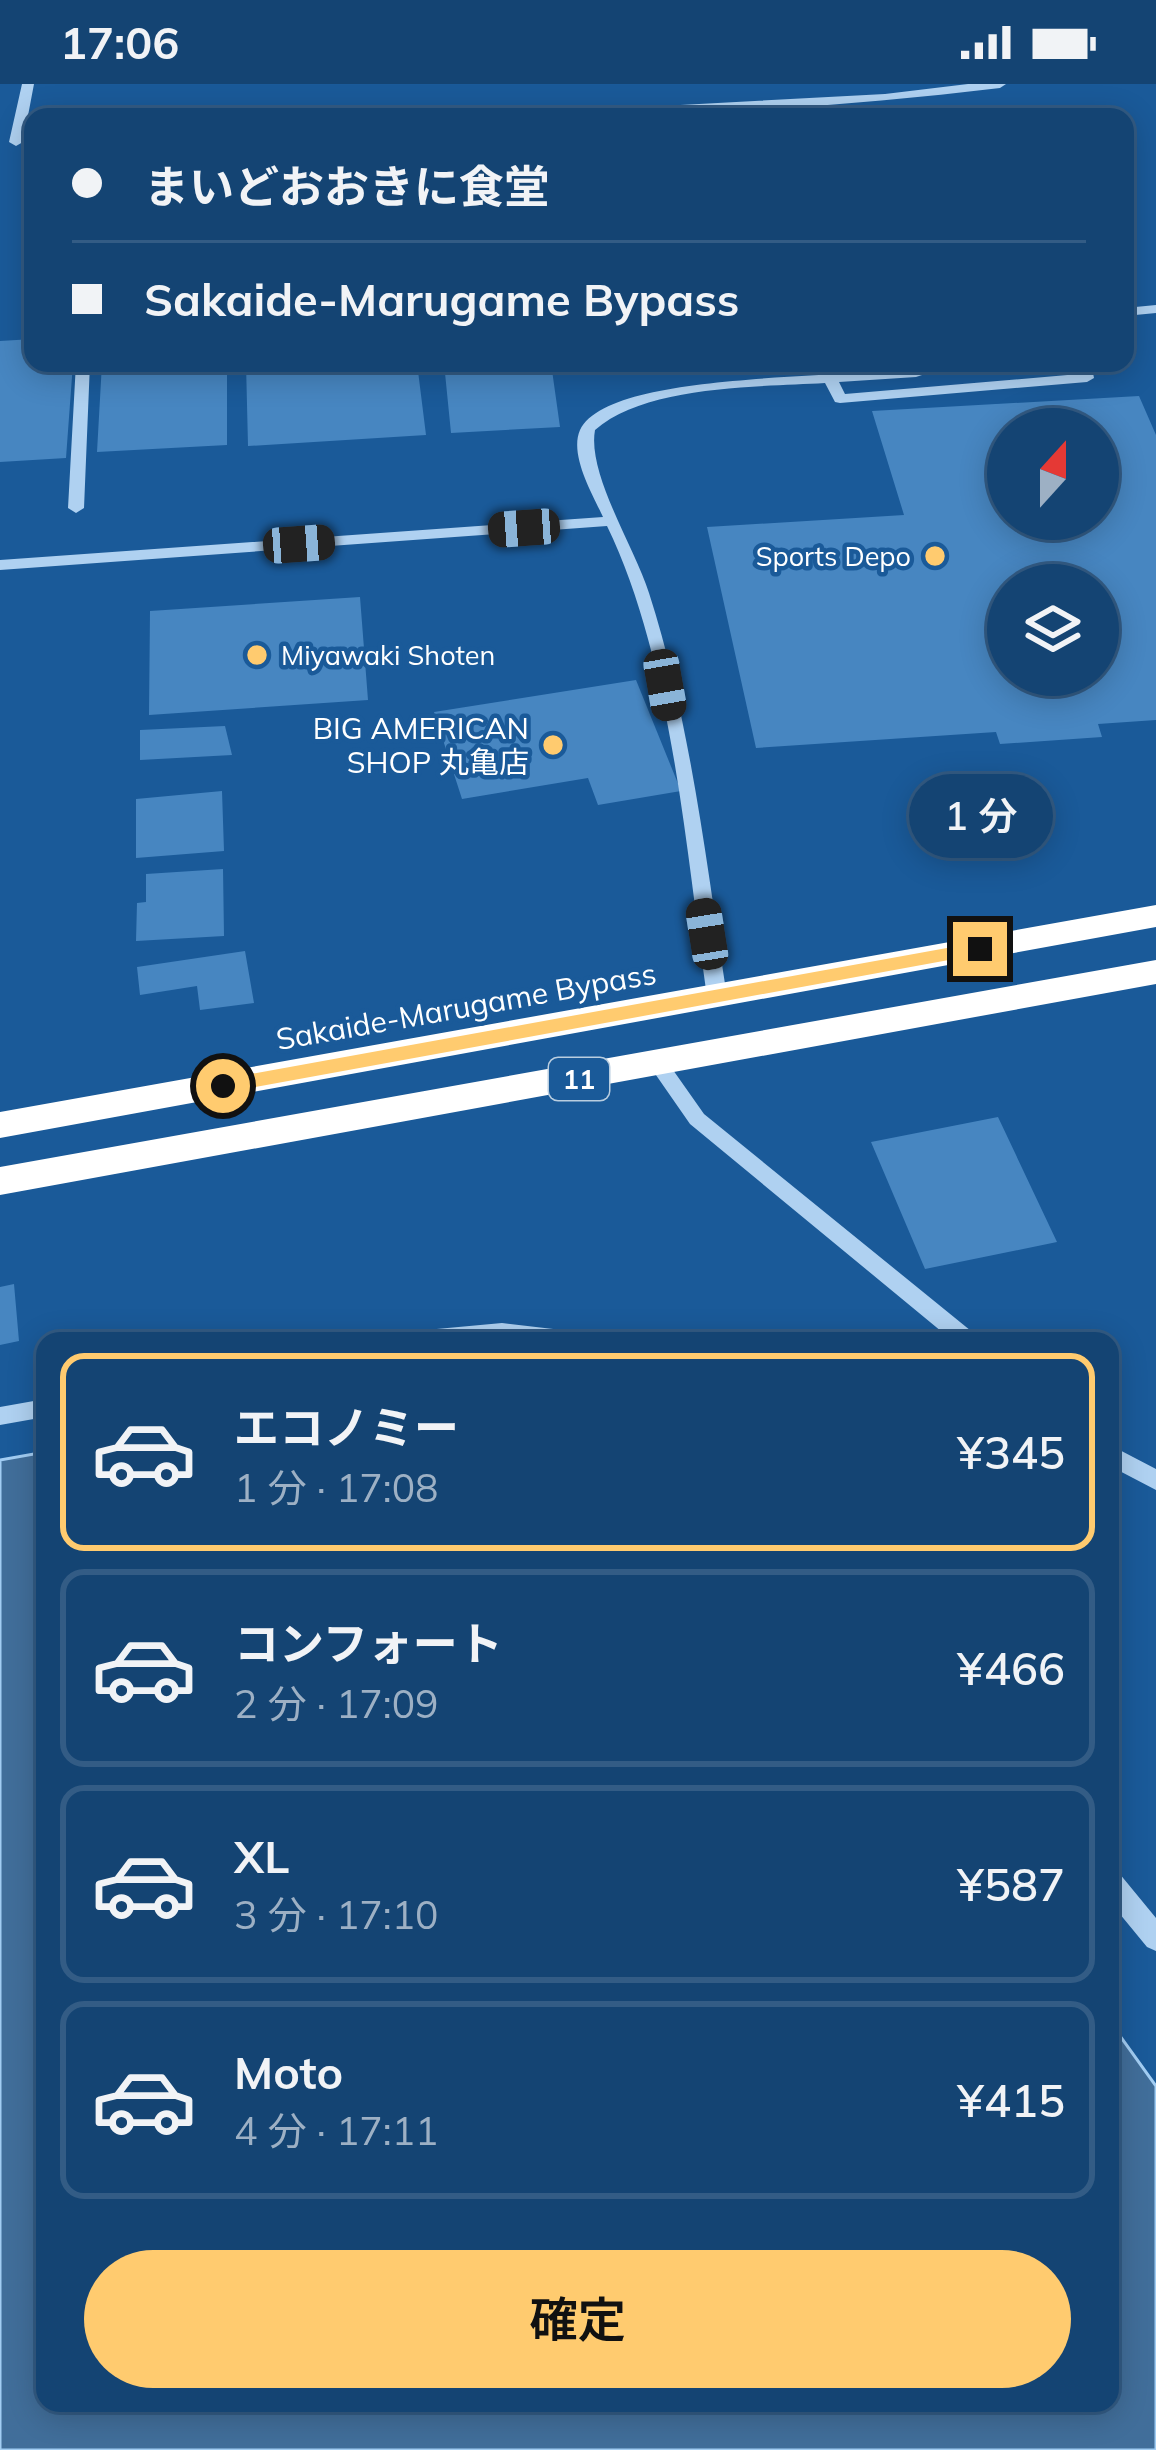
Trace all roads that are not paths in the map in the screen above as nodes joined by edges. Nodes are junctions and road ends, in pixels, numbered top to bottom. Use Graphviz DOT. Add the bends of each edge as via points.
graph roads {
  1 [pos="28,84"];
  2 [pos="1000,84"];
  3 [pos="885,98"];
  4 [pos="699,108"];
  5 [pos="889,108"];
  6 [pos="8,142"];
  7 [pos="83,372"];
  8 [pos="920,372"];
  9 [pos="1086,372"];
  10 [pos="832,380"];
  11 [pos="76,508"];
  12 [pos="614,521"];
  13 [pos="0,565"];
  14 [pos="1156,916"];
  15 [pos="1156,972"];
  16 [pos="717,998"];
  17 [pos="659,1065"];
  18 [pos="0,1125"];
  19 [pos="0,1181"];
  20 [pos="957,1332"];
  21 [pos="36,1410"];
  22 [pos="0,1416"];
  23 [pos="1119,1460"];
  24 [pos="1156,1480"];
  25 [pos="1119,1893"];
  26 [pos="1156,1938"];
  1 -- 6 [label="street"];
  2 -- 3 [label="street"];
  3 -- 4 [label="street"];
  3 -- 5 [label="street"];
  7 -- 11 [label="street"];
  8 -- 10 [label="street"];
  9 -- 10 [label="street" via="1087,378 840,399"];
  10 -- 12 [label="street" via="658,393 604,412 588,429 586,455"];
  12 -- 13 [label="street"];
  12 -- 16 [label="street" via="665,685"];
  14 -- 16 [label="highway, Sakaide-Marugame Bypass / 11"];
  15 -- 17 [label="highway, 11"];
  16 -- 18 [label="highway, Sakaide-Marugame Bypass / 11"];
  17 -- 19 [label="highway, 11"];
  17 -- 20 [label="street" via="697,1119"];
  21 -- 22 [label="street"];
  23 -- 24 [label="street"];
  25 -- 26 [label="street"];
}
